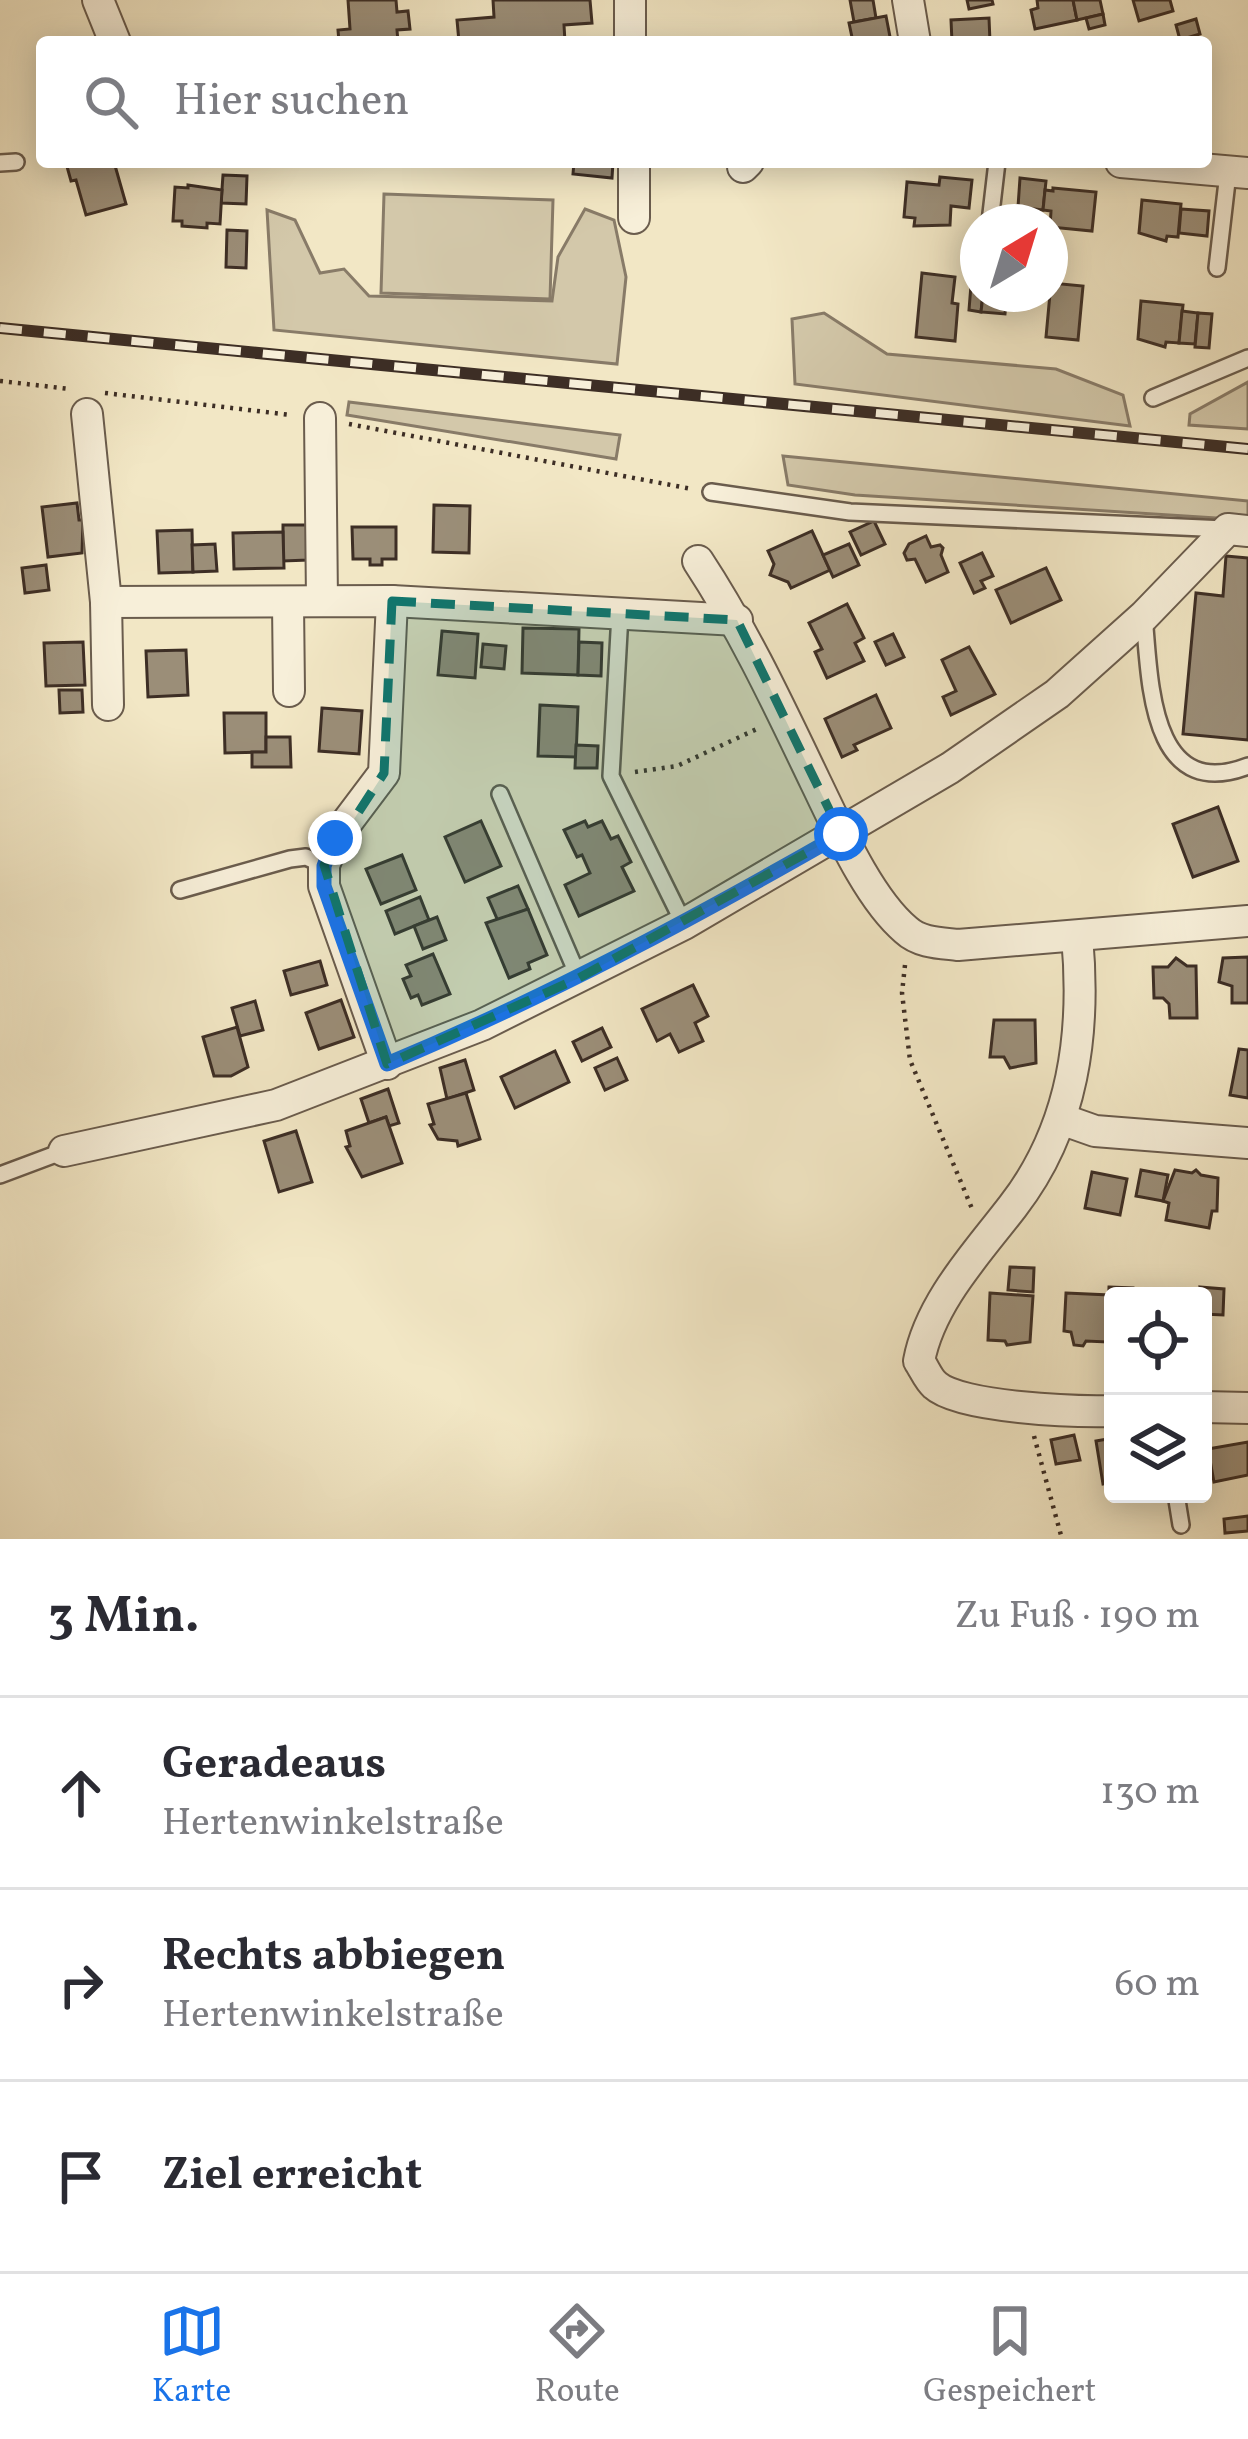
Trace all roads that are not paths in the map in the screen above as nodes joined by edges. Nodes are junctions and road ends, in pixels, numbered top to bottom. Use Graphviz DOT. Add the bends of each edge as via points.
graph roads {
  1 [pos="98,0"];
  2 [pos="630,0"];
  3 [pos="908,0"];
  4 [pos="113,36"];
  5 [pos="630,36"];
  6 [pos="914,36"];
  7 [pos="634,168"];
  8 [pos="996,168"];
  9 [pos="1185,168"];
  10 [pos="1238,173"];
  11 [pos="992,204"];
  12 [pos="634,218"];
  13 [pos="1217,268"];
  14 [pos="1248,358"];
  15 [pos="82,398"];
  16 [pos="1153,398"];
  17 [pos="320,418"];
  18 [pos="711,492"];
  19 [pos="1238,530"];
  20 [pos="698,561"];
  21 [pos="322,600"];
  22 [pos="392,601"];
  23 [pos="106,602"];
  24 [pos="288,604"];
  25 [pos="620,614"];
  26 [pos="1144,616"];
  27 [pos="737,620"];
  28 [pos="290,691"];
  29 [pos="108,705"];
  30 [pos="1248,766"];
  31 [pos="500,794"];
  32 [pos="841,834"];
  33 [pos="324,866"];
  34 [pos="180,890"];
  35 [pos="1248,922"];
  36 [pos="684,924"];
  37 [pos="1077,936"];
  38 [pos="579,978"];
  39 [pos="387,1064"];
  40 [pos="1061,1119"];
  41 [pos="1248,1143"];
  42 [pos="64,1150"];
  43 [pos="0,1175"];
  44 [pos="1212,1407"];
  45 [pos="1248,1408"];
  46 [pos="1104,1411"];
  47 [pos="1177,1503"];
  48 [pos="1181,1525"];
  1 -- 4 [label="street"];
  2 -- 5 [label="street"];
  3 -- 6 [label="street"];
  7 -- 12 [label="street"];
  8 -- 11 [label="lane"];
  9 -- 10 [label="street"];
  10 -- 13 [label="lane"];
  14 -- 16 [label="lane"];
  15 -- 23 [label="street"];
  17 -- 21 [label="street"];
  18 -- 19 [label="lane" via="850,512"];
  19 -- 26 [label="street"];
  20 -- 27 [label="street"];
  21 -- 22 [label="street"];
  21 -- 24 [label="street"];
  22 -- 25 [label="street"];
  22 -- 33 [label="street" via="384,773"];
  23 -- 24 [label="street"];
  23 -- 29 [label="street"];
  24 -- 28 [label="street"];
  25 -- 27 [label="street"];
  25 -- 36 [label="lane" via="611,776"];
  26 -- 30 [label="lane" via="1153,713 1166,742 1188,766 1227,774"];
  26 -- 32 [label="street" via="1057,694"];
  27 -- 32 [label="street"];
  31 -- 38 [label="lane"];
  32 -- 36 [label="street"];
  32 -- 37 [label="street" via="909,934 958,945"];
  33 -- 34 [label="lane" via="290,859"];
  33 -- 39 [label="street" via="324,886"];
  35 -- 37 [label="street"];
  36 -- 38 [label="street"];
  37 -- 40 [label="street" via="1076,1069"];
  38 -- 39 [label="street"];
  39 -- 42 [label="street" via="276,1105"];
  40 -- 41 [label="street" via="1095,1130"];
  40 -- 46 [label="street" via="1041,1164 923,1338 919,1361 953,1395"];
  42 -- 43 [label="lane"];
  44 -- 45 [label="street"];
  47 -- 48 [label="lane"];
}
